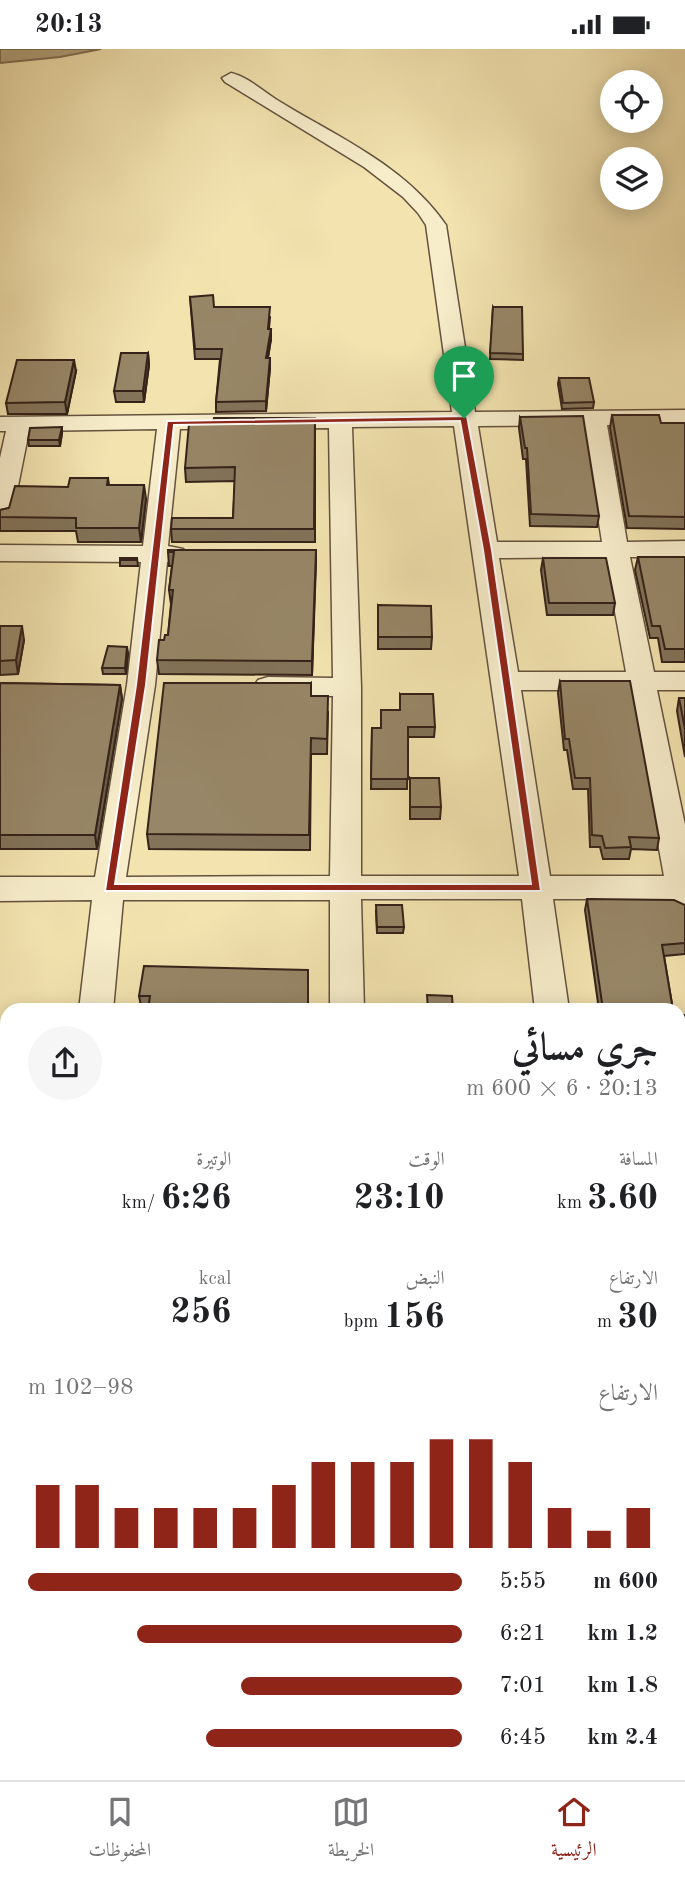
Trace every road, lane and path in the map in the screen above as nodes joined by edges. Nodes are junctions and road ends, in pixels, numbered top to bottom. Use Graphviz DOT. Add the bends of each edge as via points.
graph roads {
  1 [pos="231,78"];
  2 [pos="594,417"];
  3 [pos="685,417"];
  4 [pos="464,418"];
  5 [pos="340,421"];
  6 [pos="170,423"];
  7 [pos="9,424"];
  8 [pos="0,516"];
  9 [pos="685,549"];
  10 [pos="488,550"];
  11 [pos="616,550"];
  12 [pos="0,553"];
  13 [pos="317,553"];
  14 [pos="345,553"];
  15 [pos="154,554"];
  16 [pos="195,554"];
  17 [pos="506,681"];
  18 [pos="643,681"];
  19 [pos="685,681"];
  20 [pos="237,686"];
  21 [pos="347,687"];
  22 [pos="345,887"];
  23 [pos="109,888"];
  24 [pos="537,888"];
  25 [pos="0,889"];
  26 [pos="684,892"];
  27 [pos="97,1003"];
  28 [pos="347,1003"];
  29 [pos="551,1003"];
  1 -- 4 [label="street" via="339,143 412,194 429,212 436,225"];
  2 -- 3 [label="street"];
  2 -- 4 [label="street"];
  2 -- 11 [label="street"];
  4 -- 5 [label="street"];
  4 -- 10 [label="street"];
  5 -- 6 [label="street"];
  5 -- 14 [label="street"];
  6 -- 7 [label="street"];
  6 -- 15 [label="street"];
  7 -- 8 [label="street"];
  9 -- 11 [label="street"];
  10 -- 11 [label="street"];
  10 -- 17 [label="street"];
  11 -- 18 [label="street"];
  12 -- 15 [label="street"];
  13 -- 14 [label="street"];
  14 -- 21 [label="street"];
  15 -- 16 [label="street"];
  15 -- 23 [label="street" via="142,685"];
  17 -- 18 [label="street"];
  17 -- 24 [label="street"];
  18 -- 19 [label="street"];
  18 -- 26 [label="street"];
  20 -- 21 [label="street"];
  21 -- 22 [label="street"];
  22 -- 23 [label="street"];
  22 -- 24 [label="street"];
  22 -- 28 [label="street"];
  23 -- 25 [label="street"];
  23 -- 27 [label="street"];
  24 -- 26 [label="street"];
  24 -- 29 [label="street"];
}
